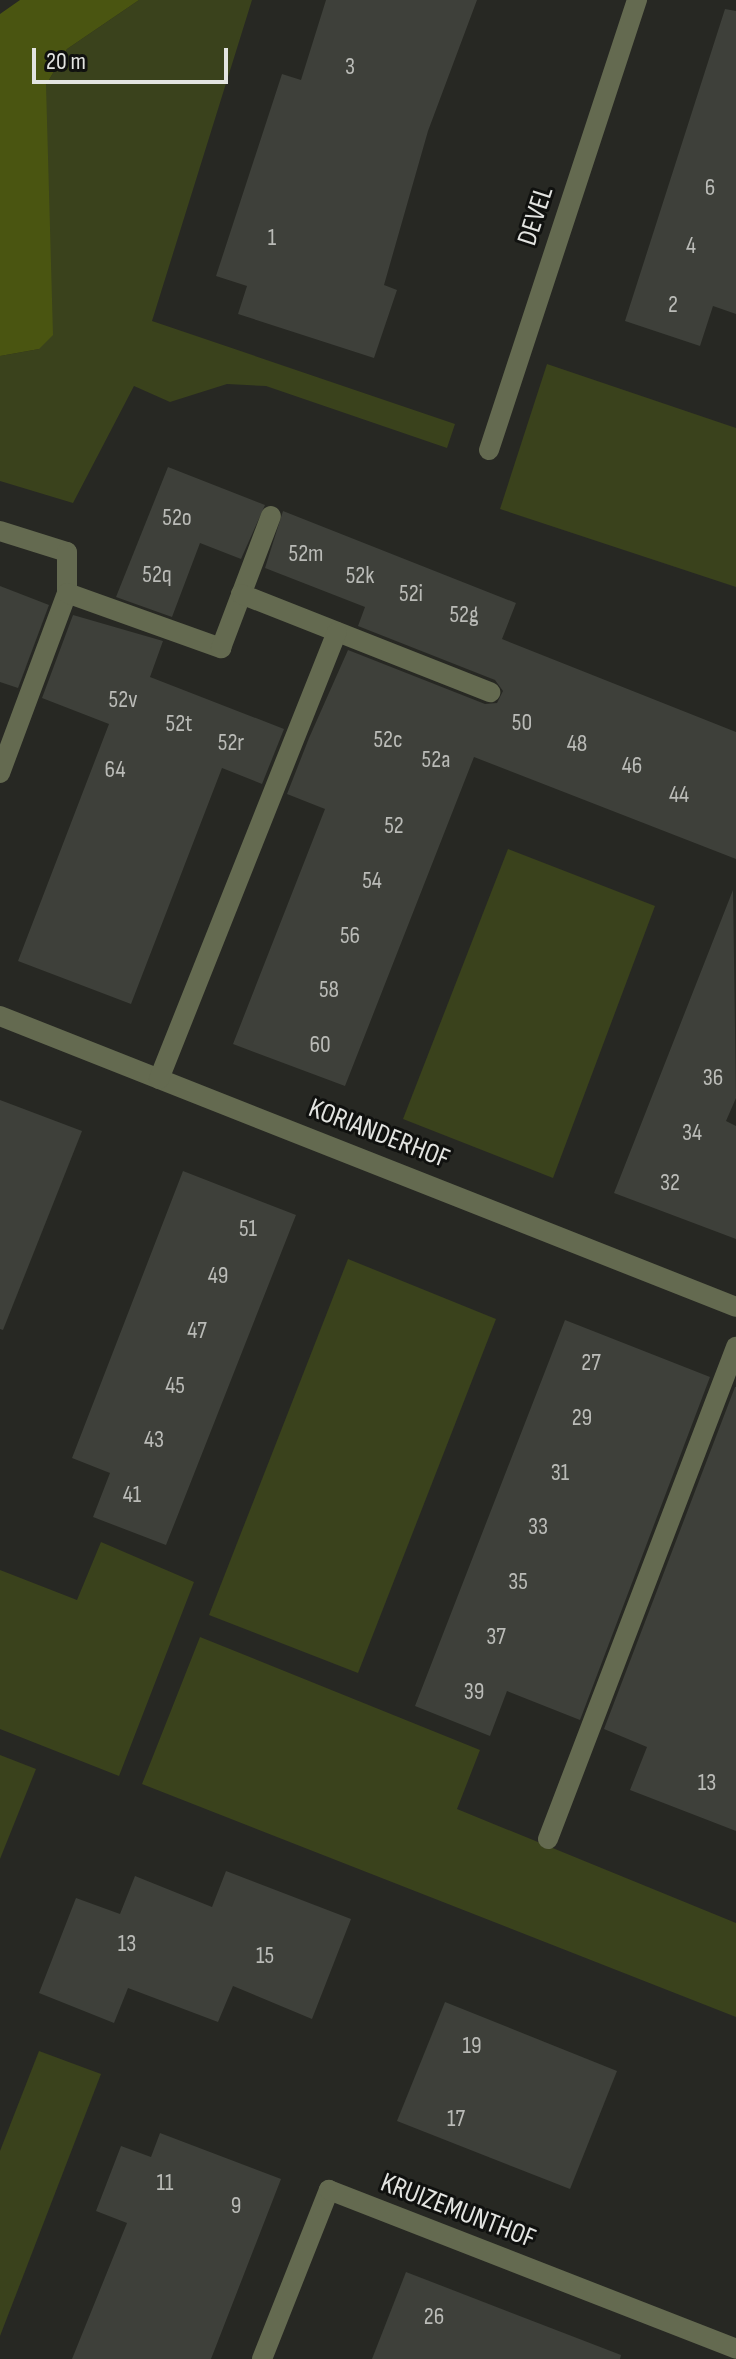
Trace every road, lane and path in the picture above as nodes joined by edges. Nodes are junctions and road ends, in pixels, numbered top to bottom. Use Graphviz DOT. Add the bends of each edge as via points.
graph roads {
  1 [pos="637,0"];
  2 [pos="489,450"];
  3 [pos="271,516"];
  4 [pos="0,531"];
  5 [pos="67,593"];
  6 [pos="241,594"];
  7 [pos="337,632"];
  8 [pos="490,692"];
  9 [pos="0,773"];
  10 [pos="0,1016"];
  11 [pos="159,1079"];
  12 [pos="736,1307"];
  13 [pos="736,1347"];
  14 [pos="548,1839"];
  15 [pos="736,2349"];
  16 [pos="262,2359"];
  1 -- 2 [label="street, DEVEL"];
  3 -- 6 [label="street"];
  4 -- 5 [label="street" via="67,552"];
  5 -- 6 [label="street" via="221,648"];
  5 -- 9 [label="street"];
  6 -- 7 [label="street"];
  7 -- 8 [label="street"];
  7 -- 11 [label="street"];
  10 -- 11 [label="street, KORIANDERHOF"];
  11 -- 12 [label="street, KORIANDERHOF"];
  13 -- 14 [label="street"];
  15 -- 16 [label="street, KRUIZEMUNTHOF" via="329,2190"];
}
